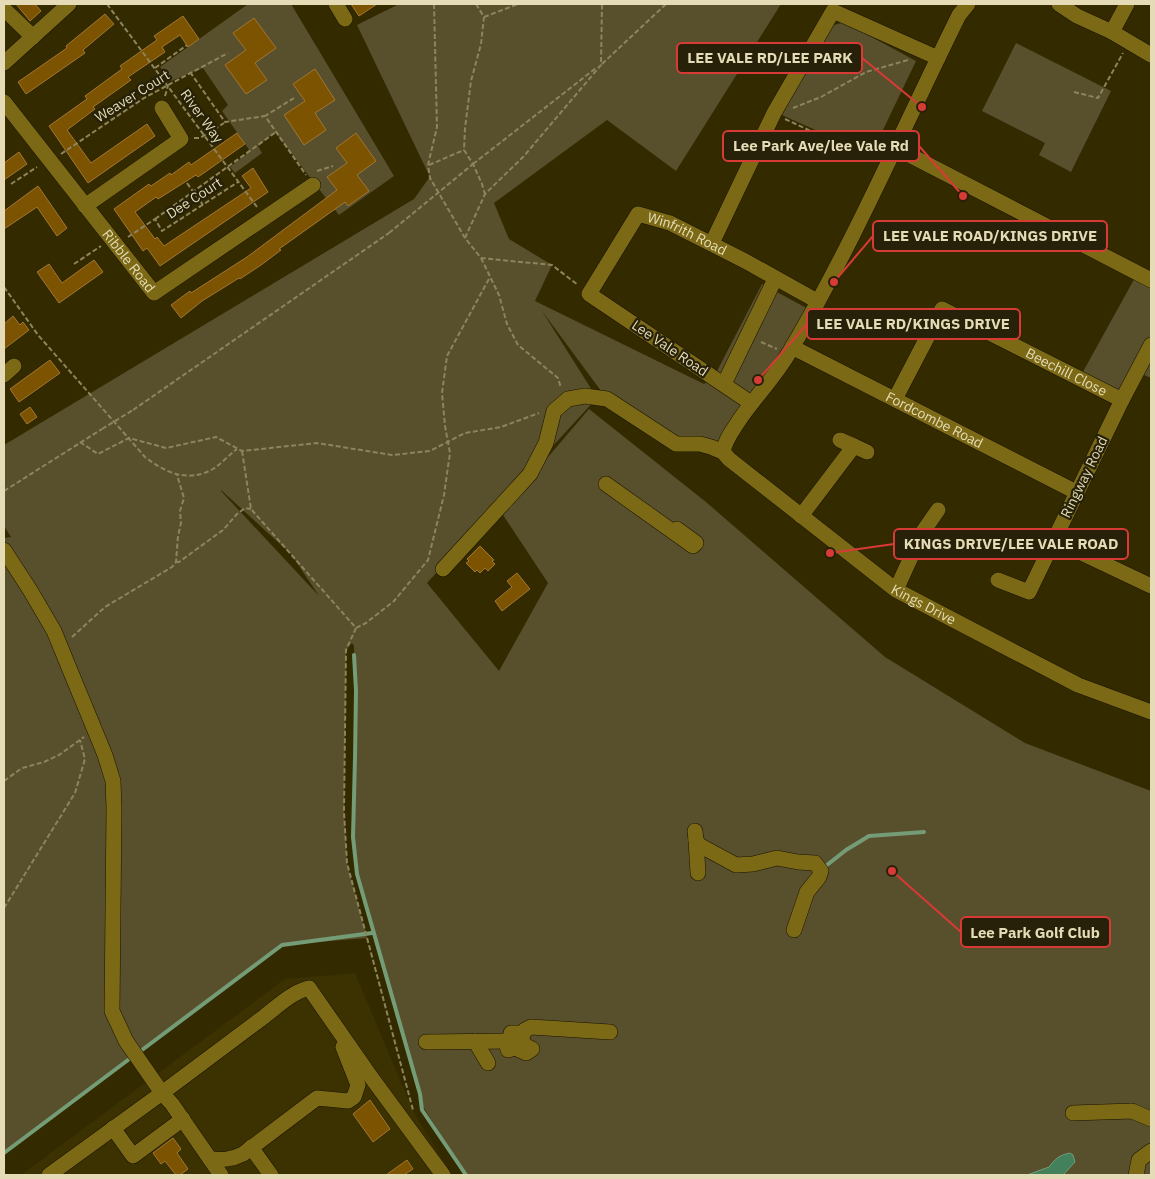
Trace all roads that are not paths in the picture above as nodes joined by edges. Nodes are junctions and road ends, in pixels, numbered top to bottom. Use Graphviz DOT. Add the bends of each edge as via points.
graph roads {
  1 [pos="69,4"];
  2 [pos="336,4"];
  3 [pos="968,4"];
  4 [pos="1059,4"];
  5 [pos="1127,4"];
  6 [pos="4,9"];
  7 [pos="345,19"];
  8 [pos="1112,32"];
  9 [pos="33,37"];
  10 [pos="1151,55"];
  11 [pos="938,58"];
  12 [pos="4,63"];
  13 [pos="4,102"];
  14 [pos="162,108"];
  15 [pos="896,148"];
  16 [pos="314,178"];
  17 [pos="85,206"];
  18 [pos="712,243"];
  19 [pos="775,279"];
  20 [pos="1151,280"];
  21 [pos="589,294"];
  22 [pos="817,302"];
  23 [pos="1151,345"];
  24 [pos="790,350"];
  25 [pos="1138,371"];
  26 [pos="1151,378"];
  27 [pos="724,384"];
  28 [pos="895,399"];
  29 [pos="1122,400"];
  30 [pos="751,403"];
  31 [pos="854,446"];
  32 [pos="723,452"];
  33 [pos="615,486"];
  34 [pos="1076,492"];
  35 [pos="938,510"];
  36 [pos="801,516"];
  37 [pos="681,530"];
  38 [pos="1054,540"];
  39 [pos="4,550"];
  40 [pos="443,570"];
  41 [pos="998,580"];
  42 [pos="1151,586"];
  43 [pos="896,590"];
  44 [pos="1151,712"];
  45 [pos="698,873"];
  46 [pos="794,930"];
  47 [pos="335,1025"];
  48 [pos="610,1032"];
  49 [pos="475,1041"];
  50 [pos="426,1042"];
  51 [pos="488,1063"];
  52 [pos="162,1093"];
  53 [pos="1073,1113"];
  54 [pos="1151,1119"];
  55 [pos="183,1120"];
  56 [pos="113,1128"];
  57 [pos="251,1147"];
  58 [pos="1151,1151"];
  59 [pos="210,1159"];
  60 [pos="435,1173"];
  61 [pos="49,1175"];
  62 [pos="221,1175"];
  63 [pos="271,1175"];
  64 [pos="1136,1175"];
  1 -- 9 [label="street"];
  2 -- 7 [label="street"];
  3 -- 11 [label="street" via="959,15"];
  4 -- 8 [label="street"];
  5 -- 8 [label="street"];
  6 -- 9 [label="street"];
  8 -- 10 [label="street"];
  9 -- 12 [label="street"];
  11 -- 15 [label="street"];
  11 -- 18 [label="street" via="833,11 774,114"];
  13 -- 17 [label="street, Ribble Road"];
  14 -- 17 [label="street" via="181,139"];
  15 -- 20 [label="street"];
  15 -- 22 [label="street"];
  16 -- 17 [label="street, Ribble Road" via="265,218 154,292"];
  18 -- 19 [label="street, Winfrith Road"];
  18 -- 21 [label="street, Winfrith Road" via="670,222 638,214"];
  19 -- 22 [label="street, Winfrith Road"];
  19 -- 27 [label="street"];
  21 -- 27 [label="street, Lee Vale Road"];
  22 -- 24 [label="street"];
  23 -- 25 [label="street, Ringway Road"];
  24 -- 28 [label="street, Fordcombe Road"];
  24 -- 30 [label="street"];
  25 -- 26 [label="street"];
  25 -- 29 [label="street, Ringway Road"];
  27 -- 30 [label="street, Lee Vale Road"];
  28 -- 29 [label="street, Beechill Close" via="942,309"];
  28 -- 34 [label="street, Fordcombe Road"];
  29 -- 34 [label="street, Ringway Road"];
  30 -- 32 [label="street" via="725,443"];
  31 -- 36 [label="street"];
  32 -- 36 [label="street, Kings Drive"];
  32 -- 40 [label="street" via="700,444 676,444 607,399 586,396 565,401 554,411 546,443 530,474"];
  33 -- 37 [label="street"];
  34 -- 38 [label="street, Ringway Road"];
  35 -- 43 [label="street" via="922,532"];
  36 -- 43 [label="street, Kings Drive"];
  38 -- 41 [label="street, Ringway Road" via="1029,592"];
  38 -- 42 [label="street"];
  39 -- 52 [label="street" via="54,631 105,755 113,790 112,1011 126,1041"];
  43 -- 44 [label="street, Kings Drive" via="1078,685"];
  45 -- 46 [label="street" via="696,835 704,848 736,865 777,858 815,863 826,870 807,892"];
  47 -- 52 [label="street" via="309,988 298,990"];
  47 -- 57 [label="street" via="358,1085 354,1097 348,1100 317,1098"];
  47 -- 60 [label="street"];
  48 -- 49 [label="street" via="531,1027 522,1033 523,1043 532,1049 526,1054 516,1048 508,1050 509,1041"];
  49 -- 50 [label="street"];
  49 -- 51 [label="street"];
  52 -- 55 [label="street"];
  52 -- 56 [label="street"];
  53 -- 54 [label="street" via="1132,1111"];
  55 -- 56 [label="street" via="133,1156"];
  55 -- 59 [label="street"];
  56 -- 61 [label="street"];
  57 -- 59 [label="street" via="232,1159"];
  57 -- 63 [label="street"];
  58 -- 64 [label="street" via="1139,1160"];
  59 -- 62 [label="street"];
}
